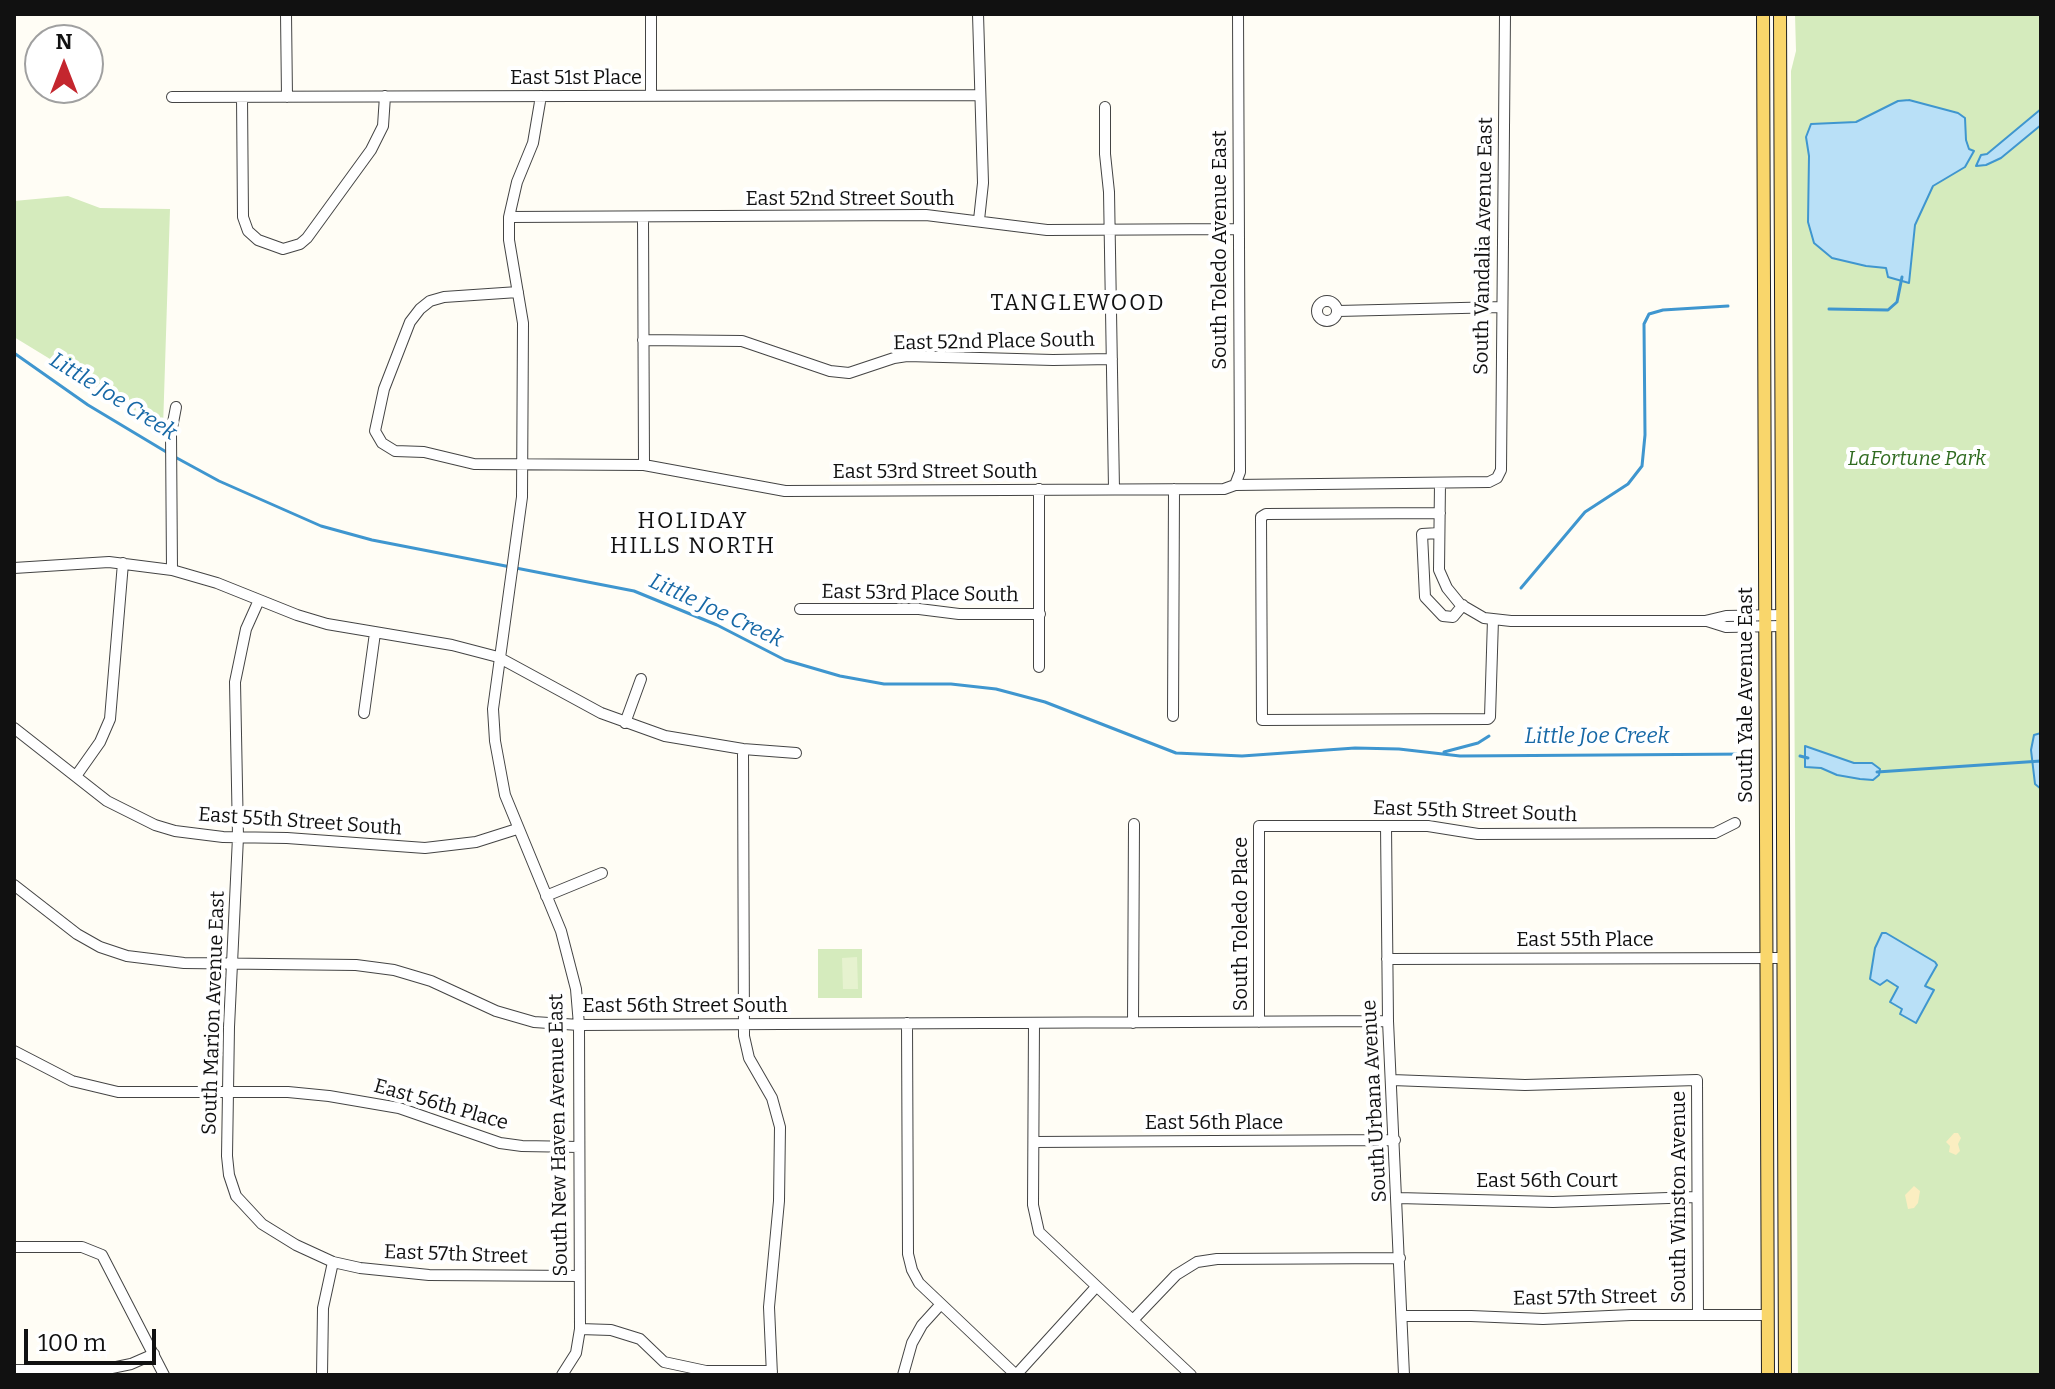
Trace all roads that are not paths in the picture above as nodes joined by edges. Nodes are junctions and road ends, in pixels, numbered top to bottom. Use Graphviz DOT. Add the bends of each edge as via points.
graph roads {
  1 [pos="286,14"];
  2 [pos="651,14"];
  3 [pos="978,14"];
  4 [pos="1238,14"];
  5 [pos="1505,14"];
  6 [pos="1763,14"];
  7 [pos="1780,14"];
  8 [pos="980,95"];
  9 [pos="385,96"];
  10 [pos="541,96"];
  11 [pos="651,96"];
  12 [pos="172,97"];
  13 [pos="242,97"];
  14 [pos="287,97"];
  15 [pos="1105,107"];
  16 [pos="509,217"];
  17 [pos="643,217"];
  18 [pos="979,220"];
  19 [pos="1110,229"];
  20 [pos="1238,229"];
  21 [pos="518,292"];
  22 [pos="1502,307"];
  23 [pos="1338,311"];
  24 [pos="643,340"];
  25 [pos="1112,359"];
  26 [pos="176,407"];
  27 [pos="521,465"];
  28 [pos="644,465"];
  29 [pos="1497,478"];
  30 [pos="1440,483"];
  31 [pos="1235,485"];
  32 [pos="1039,489"];
  33 [pos="1114,489"];
  34 [pos="1174,489"];
  35 [pos="1440,513"];
  36 [pos="1439,533"];
  37 [pos="123,563"];
  38 [pos="14,568"];
  39 [pos="172,570"];
  40 [pos="259,600"];
  41 [pos="1463,605"];
  42 [pos="800,609"];
  43 [pos="1040,614"];
  44 [pos="1493,619"];
  45 [pos="1765,620"];
  46 [pos="1782,620"];
  47 [pos="375,633"];
  48 [pos="498,657"];
  49 [pos="1039,667"];
  50 [pos="641,679"];
  51 [pos="364,713"];
  52 [pos="1173,716"];
  53 [pos="625,723"];
  54 [pos="14,728"];
  55 [pos="743,749"];
  56 [pos="796,753"];
  57 [pos="76,776"];
  58 [pos="1735,823"];
  59 [pos="1134,824"];
  60 [pos="1259,826"];
  61 [pos="1386,826"];
  62 [pos="517,829"];
  63 [pos="238,837"];
  64 [pos="602,873"];
  65 [pos="14,885"];
  66 [pos="546,896"];
  67 [pos="1766,958"];
  68 [pos="1783,958"];
  69 [pos="1387,959"];
  70 [pos="232,963"];
  71 [pos="1388,1021"];
  72 [pos="1259,1022"];
  73 [pos="907,1023"];
  74 [pos="1034,1023"];
  75 [pos="1133,1023"];
  76 [pos="743,1024"];
  77 [pos="579,1025"];
  78 [pos="14,1051"];
  79 [pos="1392,1080"];
  80 [pos="229,1092"];
  81 [pos="1395,1140"];
  82 [pos="1034,1142"];
  83 [pos="579,1147"];
  84 [pos="1697,1197"];
  85 [pos="1398,1198"];
  86 [pos="14,1247"];
  87 [pos="1400,1258"];
  88 [pos="333,1262"];
  89 [pos="579,1276"];
  90 [pos="1096,1287"];
  91 [pos="941,1304"];
  92 [pos="1698,1315"];
  93 [pos="1768,1315"];
  94 [pos="1403,1316"];
  95 [pos="1133,1320"];
  96 [pos="580,1329"];
  97 [pos="154,1354"];
  98 [pos="14,1370"];
  99 [pos="772,1373"];
  100 [pos="164,1375"];
  101 [pos="322,1375"];
  102 [pos="562,1375"];
  103 [pos="903,1375"];
  104 [pos="1016,1375"];
  105 [pos="1191,1375"];
  106 [pos="1404,1375"];
  107 [pos="1768,1375"];
  108 [pos="1785,1375"];
  1 -- 14 [label="street"];
  2 -- 11 [label="street"];
  3 -- 8 [label="street"];
  4 -- 20 [label="street, South Toledo Avenue East"];
  5 -- 22 [label="street, South Vandalia Avenue East"];
  6 -- 45 [label="main road, South Yale Avenue East"];
  7 -- 46 [label="main road, South Yale Avenue East"];
  8 -- 11 [label="street, East 51st Place"];
  8 -- 18 [label="street"];
  9 -- 10 [label="street, East 51st Place"];
  9 -- 13 [label="street" via="383,126 371,150 307,238 283,249 258,240 243,217"];
  9 -- 14 [label="street, East 51st Place"];
  10 -- 11 [label="street, East 51st Place"];
  10 -- 16 [label="street, South New Haven Avenue East" via="533,143"];
  12 -- 13 [label="street, East 51st Place"];
  13 -- 14 [label="street, East 51st Place"];
  15 -- 19 [label="street"];
  16 -- 17 [label="street, East 52nd Street South"];
  16 -- 21 [label="street, South New Haven Avenue East"];
  17 -- 18 [label="street, East 52nd Street South" via="905,215"];
  17 -- 24 [label="street"];
  18 -- 19 [label="street, East 52nd Street South" via="1047,230"];
  19 -- 20 [label="street, East 52nd Street South"];
  19 -- 25 [label="street"];
  20 -- 31 [label="street, South Toledo Avenue East" via="1240,472"];
  21 -- 27 [label="street, South New Haven Avenue East" via="523,323"];
  21 -- 27 [label="street, East 53rd Street South" via="444,297 420,309 396,357 376,423 379,440 395,451 424,452 461,463"];
  22 -- 23 [label="street"];
  22 -- 29 [label="street, South Vandalia Avenue East"];
  24 -- 25 [label="street, East 52nd Place South" via="742,341 849,373 907,356"];
  24 -- 28 [label="street"];
  25 -- 33 [label="street"];
  26 -- 39 [label="street" via="171,433"];
  27 -- 28 [label="street, East 53rd Street South"];
  27 -- 48 [label="street, South New Haven Avenue East" via="521,521"];
  28 -- 32 [label="street, East 53rd Street South" via="785,491"];
  29 -- 30 [label="street, East 53rd Street South"];
  30 -- 31 [label="street, East 53rd Street South"];
  30 -- 35 [label="street"];
  31 -- 34 [label="street, East 53rd Street South"];
  32 -- 33 [label="street, East 53rd Street South"];
  32 -- 43 [label="street"];
  33 -- 34 [label="street, East 53rd Street South"];
  34 -- 52 [label="street"];
  35 -- 36 [label="street"];
  35 -- 44 [label="street" via="1261,517 1262,720 1488,719"];
  36 -- 41 [label="street" via="1439,570"];
  36 -- 41 [label="street" via="1422,534 1425,597 1443,616 1453,617"];
  37 -- 38 [label="street"];
  37 -- 39 [label="street"];
  37 -- 57 [label="street" via="110,719"];
  39 -- 40 [label="street"];
  40 -- 47 [label="street" via="327,624"];
  40 -- 63 [label="street, South Marion Avenue East" via="246,629 235,682"];
  41 -- 44 [label="street"];
  42 -- 43 [label="street, East 53rd Place South"];
  43 -- 49 [label="street"];
  44 -- 45 [label="street"];
  45 -- 46 [label="street"];
  45 -- 67 [label="main road, South Yale Avenue East"];
  46 -- 68 [label="main road, South Yale Avenue East"];
  47 -- 48 [label="street"];
  47 -- 51 [label="street"];
  48 -- 53 [label="street"];
  48 -- 62 [label="street, South New Haven Avenue East" via="495,741"];
  50 -- 53 [label="street"];
  53 -- 55 [label="street" via="665,736"];
  54 -- 57 [label="street, East 55th Street South"];
  55 -- 56 [label="street"];
  55 -- 76 [label="street"];
  57 -- 63 [label="street, East 55th Street South" via="107,801 155,825 196,835"];
  58 -- 61 [label="street, East 55th Street South" via="1715,833 1478,834"];
  59 -- 75 [label="street"];
  60 -- 61 [label="street, East 55th Street South"];
  60 -- 72 [label="street, South Toledo Place"];
  61 -- 69 [label="street, South Urbana Avenue"];
  62 -- 63 [label="street, East 55th Street South" via="476,842 425,848"];
  62 -- 66 [label="street, South New Haven Avenue East"];
  63 -- 70 [label="street, South Marion Avenue East"];
  64 -- 66 [label="street"];
  65 -- 70 [label="street, East 56th Street South" via="100,947 153,961"];
  66 -- 77 [label="street, South New Haven Avenue East" via="574,973"];
  67 -- 68 [label="street, East 55th Place"];
  67 -- 69 [label="street, East 55th Place"];
  67 -- 93 [label="main road, South Yale Avenue East"];
  68 -- 108 [label="main road, South Yale Avenue East"];
  69 -- 71 [label="street, South Urbana Avenue"];
  70 -- 77 [label="street, East 56th Street South" via="394,970 513,1017"];
  70 -- 80 [label="street, South Marion Avenue East"];
  71 -- 72 [label="street, East 56th Street South"];
  71 -- 79 [label="street, South Urbana Avenue"];
  72 -- 75 [label="street, East 56th Street South"];
  73 -- 74 [label="street, East 56th Street South"];
  73 -- 76 [label="street, East 56th Street South"];
  73 -- 91 [label="street" via="908,1254 919,1283"];
  74 -- 75 [label="street, East 56th Street South"];
  74 -- 82 [label="street"];
  76 -- 77 [label="street, East 56th Street South"];
  76 -- 99 [label="street" via="746,1049 772,1098 780,1127 769,1307"];
  77 -- 83 [label="street, South New Haven Avenue East"];
  78 -- 80 [label="street, East 56th Place" via="72,1081 118,1092"];
  79 -- 81 [label="street, South Urbana Avenue"];
  79 -- 84 [label="street, South Winston Avenue" via="1525,1085 1697,1080"];
  80 -- 83 [label="street, East 56th Place" via="365,1101 500,1143"];
  80 -- 88 [label="street, South Marion Avenue East" via="227,1156 236,1196 262,1224"];
  81 -- 82 [label="street, East 56th Place"];
  81 -- 85 [label="street, South Urbana Avenue"];
  82 -- 90 [label="street" via="1039,1232"];
  83 -- 89 [label="street, South New Haven Avenue East"];
  84 -- 85 [label="street, East 56th Court" via="1553,1202"];
  84 -- 92 [label="street, South Winston Avenue"];
  85 -- 87 [label="street, South Urbana Avenue"];
  86 -- 97 [label="street" via="95,1250 107,1261"];
  87 -- 94 [label="street, South Urbana Avenue"];
  87 -- 95 [label="street" via="1197,1262 1176,1275"];
  88 -- 89 [label="street, East 57th Street" via="399,1274"];
  88 -- 101 [label="street" via="323,1308"];
  89 -- 96 [label="street, South New Haven Avenue East"];
  90 -- 95 [label="street"];
  90 -- 104 [label="street"];
  91 -- 103 [label="street" via="912,1343"];
  91 -- 104 [label="street"];
  92 -- 93 [label="street, East 57th Street"];
  92 -- 94 [label="street, East 57th Street"];
  93 -- 107 [label="main road, South Yale Avenue East"];
  94 -- 106 [label="street, South Urbana Avenue"];
  95 -- 105 [label="street"];
  96 -- 99 [label="street" via="611,1330 640,1339 664,1362 706,1371"];
  96 -- 102 [label="street, South New Haven Avenue East" via="576,1353"];
  97 -- 98 [label="street" via="102,1370"];
  97 -- 100 [label="street"];
}
